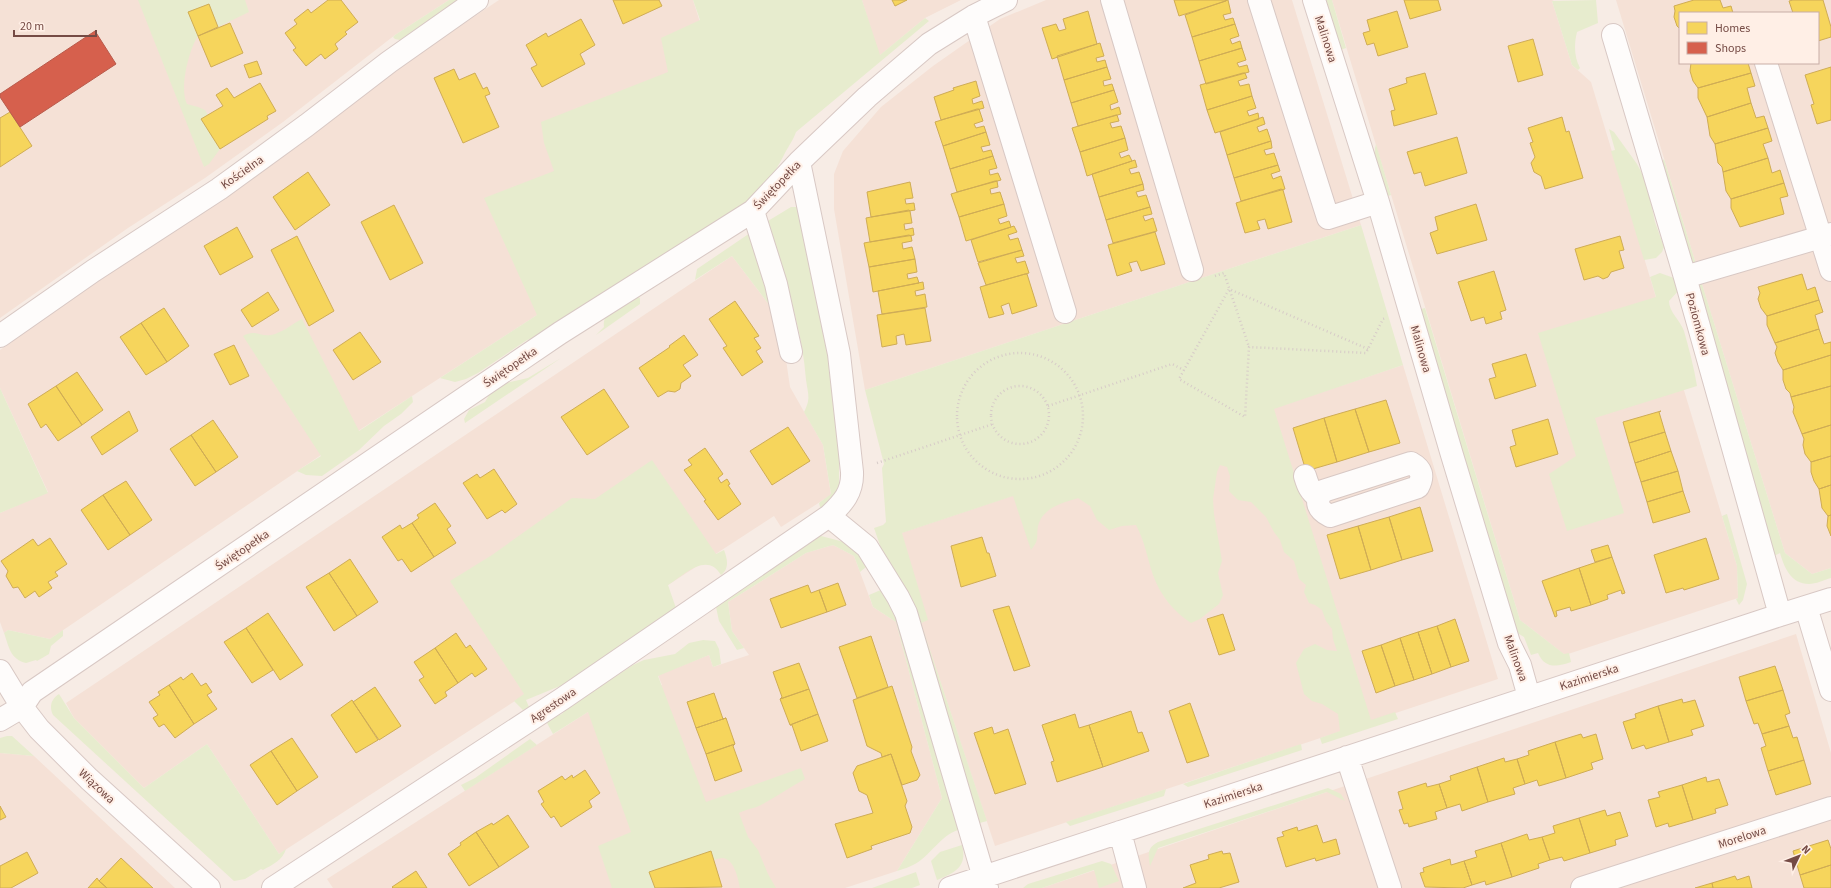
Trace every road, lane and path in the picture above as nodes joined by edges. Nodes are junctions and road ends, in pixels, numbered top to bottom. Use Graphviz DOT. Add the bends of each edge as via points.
graph roads {
  1 [pos="477,0"];
  2 [pos="1006,0"];
  3 [pos="1112,0"];
  4 [pos="1260,0"];
  5 [pos="1314,0"];
  6 [pos="974,16"];
  7 [pos="1613,35"];
  8 [pos="1766,64"];
  9 [pos="799,162"];
  10 [pos="1378,202"];
  11 [pos="753,211"];
  12 [pos="1826,235"];
  13 [pos="1831,270"];
  14 [pos="1201,274"];
  15 [pos="1685,277"];
  16 [pos="1230,288"];
  17 [pos="1410,310"];
  18 [pos="1065,312"];
  19 [pos="0,336"];
  20 [pos="1249,347"];
  21 [pos="1368,349"];
  22 [pos="791,352"];
  23 [pos="1184,370"];
  24 [pos="1080,395"];
  25 [pos="1048,406"];
  26 [pos="993,424"];
  27 [pos="961,435"];
  28 [pos="1452,455"];
  29 [pos="852,472"];
  30 [pos="1305,476"];
  31 [pos="829,516"];
  32 [pos="1831,599"];
  33 [pos="1806,607"];
  34 [pos="1780,615"];
  35 [pos="0,671"];
  36 [pos="1831,690"];
  37 [pos="1529,697"];
  38 [pos="22,708"];
  39 [pos="0,720"];
  40 [pos="1346,757"];
  41 [pos="1831,808"];
  42 [pos="1120,832"];
  43 [pos="985,883"];
  44 [pos="209,888"];
  45 [pos="273,888"];
  46 [pos="950,888"];
  47 [pos="1135,888"];
  48 [pos="1390,888"];
  49 [pos="1582,888"];
  1 -- 19 [label="street, Kościelna" via="219,189 93,271"];
  2 -- 6 [label="street, Świętopełka"];
  3 -- 14 [label="street"];
  4 -- 10 [label="street" via="1328,218"];
  5 -- 10 [label="street, Malinowa"];
  6 -- 9 [label="street, Świętopełka" via="929,44 867,97"];
  6 -- 18 [label="street"];
  7 -- 15 [label="street, Poziomkowa"];
  8 -- 12 [label="street"];
  9 -- 11 [label="street, Świętopełka"];
  9 -- 29 [label="street, Agrestowa" via="838,354"];
  10 -- 17 [label="street, Malinowa"];
  11 -- 22 [label="street" via="776,284"];
  11 -- 38 [label="street, Świętopełka" via="560,333 32,692"];
  12 -- 13 [label="street"];
  12 -- 15 [label="street"];
  14 -- 16 [label="path" via="1224,273"];
  15 -- 34 [label="street, Poziomkowa"];
  16 -- 20 [label="path"];
  16 -- 21 [label="path"];
  16 -- 23 [label="path"];
  17 -- 21 [label="path" via="1383,319"];
  17 -- 28 [label="street, Malinowa"];
  20 -- 21 [label="path" via="1366,353"];
  20 -- 23 [label="path" via="1245,417 1179,379"];
  23 -- 24 [label="path" via="1172,364"];
  24 -- 25 [label="path"];
  24 -- 27 [label="path" via="1071,378 1055,363 1037,355 1005,354 978,369 965,384 957,414"];
  24 -- 27 [label="path" via="1083,424 1076,444 1070,455 1056,468 1037,476 1017,479 990,472 975,460"];
  25 -- 26 [label="path" via="1040,395 1029,387 1011,388 996,398 991,416"];
  25 -- 26 [label="path" via="1048,426 1035,441 1015,444 1005,440"];
  26 -- 27 [label="path"];
  27 -- 29 [label="path"];
  28 -- 30 [label="street" via="1412,463 1323,491 1318,497 1308,486"];
  28 -- 37 [label="street, Malinowa" via="1509,643 1520,665"];
  29 -- 31 [label="street, Agrestowa" via="845,500"];
  31 -- 43 [label="street" via="866,547 906,613"];
  31 -- 45 [label="street, Agrestowa" via="562,699"];
  32 -- 33 [label="street, Kazimierska"];
  33 -- 34 [label="street, Kazimierska"];
  33 -- 36 [label="street"];
  34 -- 37 [label="street, Kazimierska"];
  35 -- 38 [label="street, Wiązowa"];
  37 -- 40 [label="street, Kazimierska"];
  38 -- 39 [label="street, Świętopełka"];
  38 -- 44 [label="street, Wiązowa" via="39,729 90,779"];
  40 -- 42 [label="street, Kazimierska"];
  40 -- 48 [label="street"];
  41 -- 49 [label="street, Morelowa"];
  42 -- 43 [label="street, Kazimierska"];
  42 -- 47 [label="street"];
  43 -- 46 [label="street, Kazimierska"];
}
